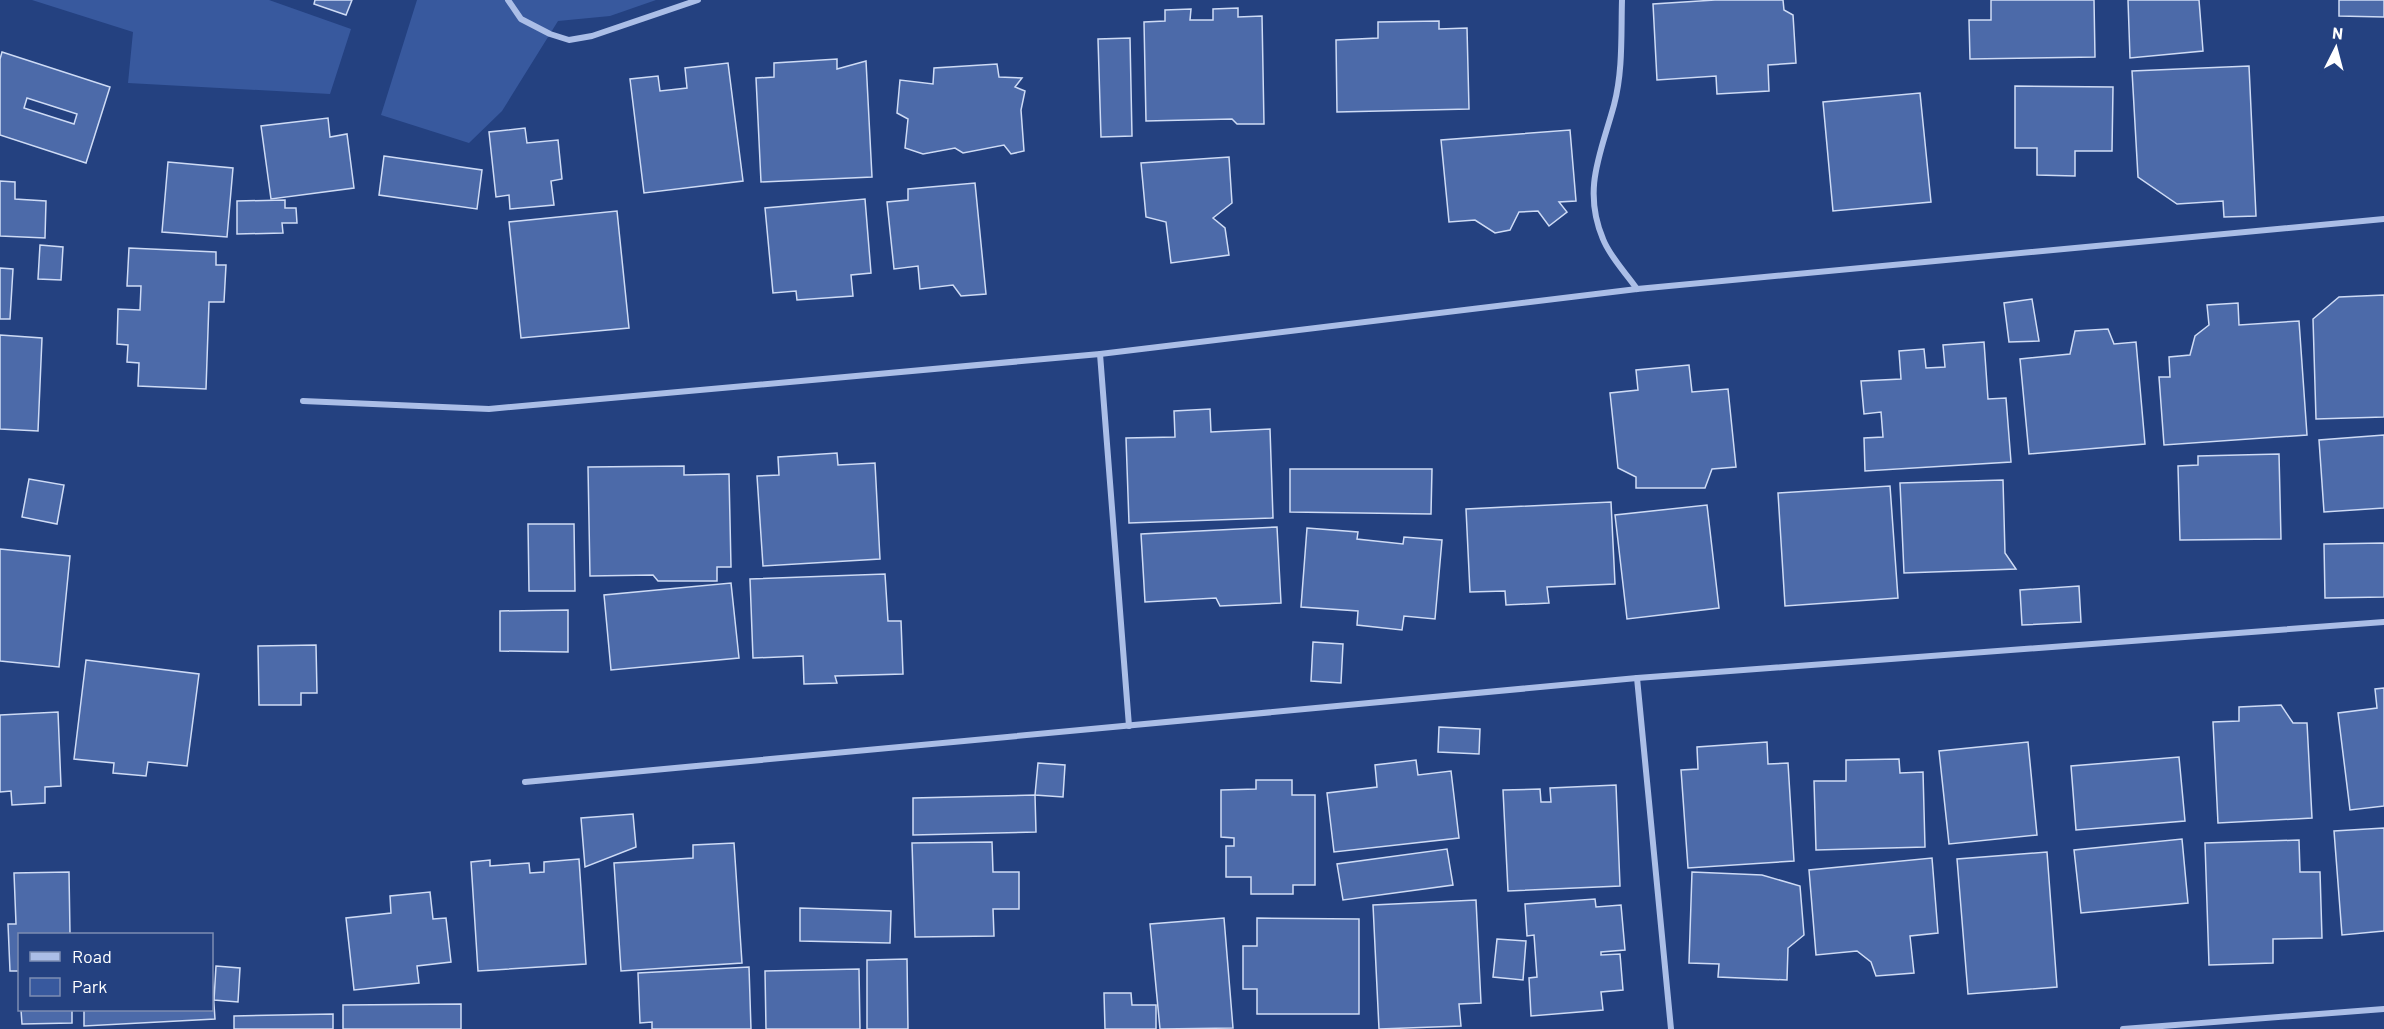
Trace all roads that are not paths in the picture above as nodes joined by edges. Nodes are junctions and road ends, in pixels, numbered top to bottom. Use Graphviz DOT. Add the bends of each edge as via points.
graph roads {
  1 [pos="508,0"];
  2 [pos="698,0"];
  3 [pos="1622,0"];
  4 [pos="2384,219"];
  5 [pos="1636,289"];
  6 [pos="1100,354"];
  7 [pos="303,401"];
  8 [pos="2384,622"];
  9 [pos="1637,678"];
  10 [pos="1129,726"];
  11 [pos="525,782"];
  12 [pos="2384,1009"];
  13 [pos="1671,1029"];
  14 [pos="2123,1029"];
  1 -- 2 [label="street" via="521,19 569,40"];
  3 -- 5 [label="street" via="1619,78 1593,181 1603,241"];
  4 -- 5 [label="street"];
  5 -- 6 [label="street"];
  6 -- 7 [label="street" via="489,409"];
  6 -- 10 [label="street"];
  8 -- 9 [label="street"];
  9 -- 10 [label="street"];
  9 -- 13 [label="street"];
  10 -- 11 [label="street"];
  12 -- 14 [label="street"];
}
